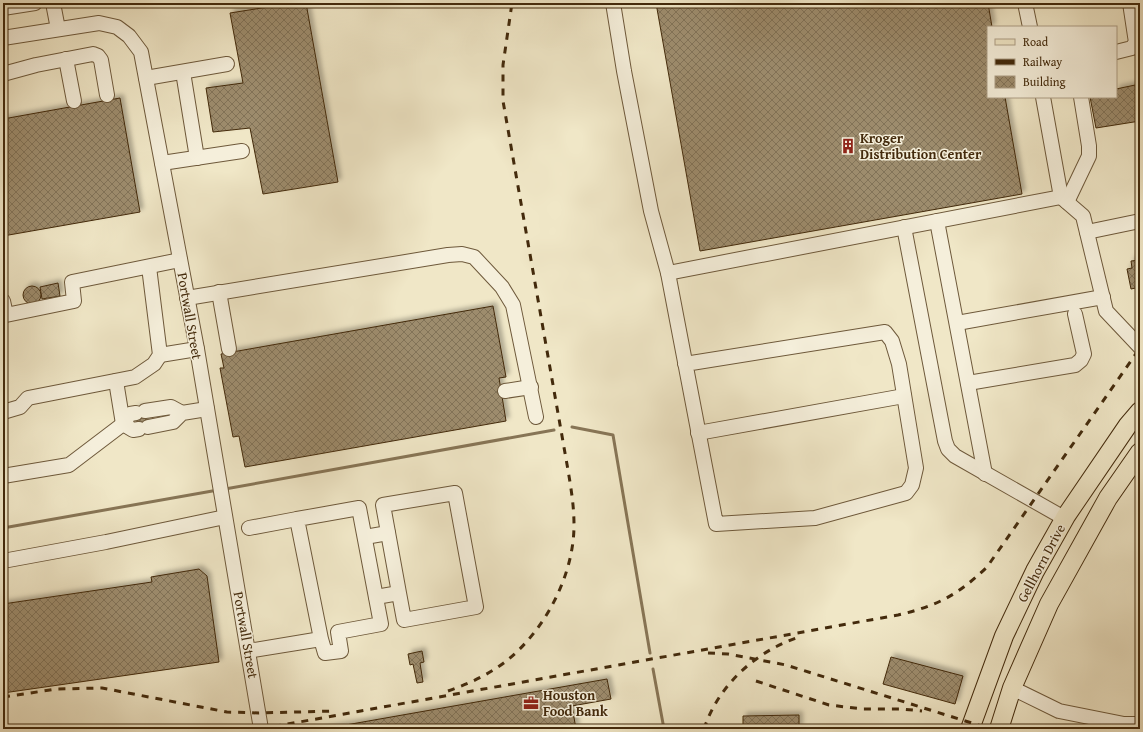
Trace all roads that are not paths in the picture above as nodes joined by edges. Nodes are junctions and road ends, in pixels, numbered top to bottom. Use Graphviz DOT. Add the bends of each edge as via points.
graph roads {
  1 [pos="35,3"];
  2 [pos="53,3"];
  3 [pos="613,3"];
  4 [pos="1025,3"];
  5 [pos="1130,3"];
  6 [pos="3,8"];
  7 [pos="1030,26"];
  8 [pos="58,29"];
  9 [pos="3,38"];
  10 [pos="1117,52"];
  11 [pos="66,59"];
  12 [pos="228,64"];
  13 [pos="183,72"];
  14 [pos="3,74"];
  15 [pos="146,78"];
  16 [pos="107,95"];
  17 [pos="1043,98"];
  18 [pos="1081,98"];
  19 [pos="74,101"];
  20 [pos="242,151"];
  21 [pos="198,158"];
  22 [pos="162,163"];
  23 [pos="1064,200"];
  24 [pos="938,221"];
  25 [pos="1140,221"];
  26 [pos="904,227"];
  27 [pos="1087,232"];
  28 [pos="180,260"];
  29 [pos="148,267"];
  30 [pos="668,273"];
  31 [pos="219,292"];
  32 [pos="1103,297"];
  33 [pos="187,298"];
  34 [pos="3,301"];
  35 [pos="1075,314"];
  36 [pos="957,323"];
  37 [pos="1140,347"];
  38 [pos="197,348"];
  39 [pos="229,349"];
  40 [pos="160,355"];
  41 [pos="686,364"];
  42 [pos="116,380"];
  43 [pos="968,383"];
  44 [pos="530,387"];
  45 [pos="505,391"];
  46 [pos="904,396"];
  47 [pos="206,409"];
  48 [pos="1140,411"];
  49 [pos="3,412"];
  50 [pos="182,413"];
  51 [pos="536,417"];
  52 [pos="123,424"];
  53 [pos="698,433"];
  54 [pos="1140,452"];
  55 [pos="985,474"];
  56 [pos="3,476"];
  57 [pos="225,517"];
  58 [pos="1064,518"];
  59 [pos="298,519"];
  60 [pos="249,528"];
  61 [pos="388,533"];
  62 [pos="1088,534"];
  63 [pos="365,537"];
  64 [pos="3,561"];
  65 [pos="399,593"];
  66 [pos="376,597"];
  67 [pos="321,639"];
  68 [pos="248,651"];
  69 [pos="986,683"];
  70 [pos="1012,688"];
  71 [pos="1140,724"];
  72 [pos="262,729"];
  73 [pos="970,729"];
  74 [pos="999,729"];
  1 -- 6 [label="street"];
  2 -- 8 [label="street"];
  3 -- 30 [label="street" via="652,211"];
  4 -- 7 [label="street"];
  5 -- 10 [label="street" via="1136,42 1132,48"];
  8 -- 9 [label="street, Portwall Street"];
  8 -- 15 [label="street, Portwall Street" via="99,23 117,28 130,36 141,52"];
  11 -- 14 [label="street"];
  11 -- 16 [label="street" via="93,54 98,56 101,60"];
  11 -- 19 [label="street"];
  12 -- 13 [label="street"];
  13 -- 15 [label="street"];
  13 -- 21 [label="street"];
  15 -- 22 [label="street, Portwall Street"];
  17 -- 23 [label="street"];
  18 -- 23 [label="street" via="1089,156"];
  20 -- 21 [label="street"];
  21 -- 22 [label="street"];
  22 -- 28 [label="street, Portwall Street"];
  23 -- 24 [label="street"];
  23 -- 27 [label="street" via="1083,216"];
  24 -- 26 [label="street"];
  24 -- 36 [label="street"];
  25 -- 27 [label="street"];
  26 -- 30 [label="street"];
  26 -- 55 [label="street" via="945,440 948,449 955,456"];
  27 -- 32 [label="street"];
  28 -- 29 [label="street"];
  28 -- 33 [label="street, Portwall Street"];
  29 -- 34 [label="street" via="72,282 74,301 6,315"];
  29 -- 40 [label="street"];
  30 -- 41 [label="street"];
  31 -- 33 [label="street"];
  31 -- 39 [label="street"];
  31 -- 44 [label="street" via="448,255 462,254 474,257 502,287 514,305"];
  32 -- 36 [label="street"];
  32 -- 37 [label="street" via="1106,311"];
  33 -- 38 [label="street, Portwall Street"];
  35 -- 43 [label="street" via="1084,354 1075,365"];
  36 -- 43 [label="street"];
  38 -- 40 [label="street"];
  38 -- 47 [label="street, Portwall Street"];
  40 -- 42 [label="street" via="154,364 135,377"];
  41 -- 46 [label="street" via="885,332 892,341 899,364"];
  41 -- 53 [label="street"];
  42 -- 49 [label="street" via="28,398 20,407"];
  42 -- 52 [label="street"];
  43 -- 55 [label="street"];
  44 -- 45 [label="street"];
  44 -- 51 [label="street"];
  46 -- 53 [label="street"];
  46 -- 53 [label="street" via="916,468 912,486 906,493 815,518 716,524"];
  47 -- 50 [label="street"];
  47 -- 57 [label="street, Portwall Street"];
  48 -- 58 [label="main road, Gellhorn Drive"];
  50 -- 52 [label="street" via="173,422 134,430"];
  50 -- 52 [label="street" via="171,407 140,412 130,414"];
  52 -- 56 [label="street" via="69,465"];
  54 -- 62 [label="main road, Gellhorn Drive" via="1108,498"];
  55 -- 58 [label="street"];
  57 -- 64 [label="street"];
  57 -- 68 [label="street, Portwall Street"];
  58 -- 62 [label="main road"];
  58 -- 69 [label="main road, Gellhorn Drive" via="1004,636"];
  59 -- 60 [label="street"];
  59 -- 63 [label="street" via="359,508"];
  59 -- 67 [label="street"];
  61 -- 63 [label="street"];
  61 -- 65 [label="street"];
  61 -- 65 [label="street" via="383,505 455,493 476,607 404,620"];
  62 -- 70 [label="main road, Gellhorn Drive" via="1049,604"];
  63 -- 66 [label="street"];
  65 -- 66 [label="street"];
  66 -- 67 [label="street" via="381,624 338,632 341,651 325,653"];
  67 -- 68 [label="street"];
  68 -- 72 [label="street, Portwall Street"];
  69 -- 70 [label="main road"];
  69 -- 73 [label="main road, Gellhorn Drive"];
  70 -- 71 [label="street" via="1059,711 1124,724"];
  70 -- 74 [label="main road, Gellhorn Drive"];
}
